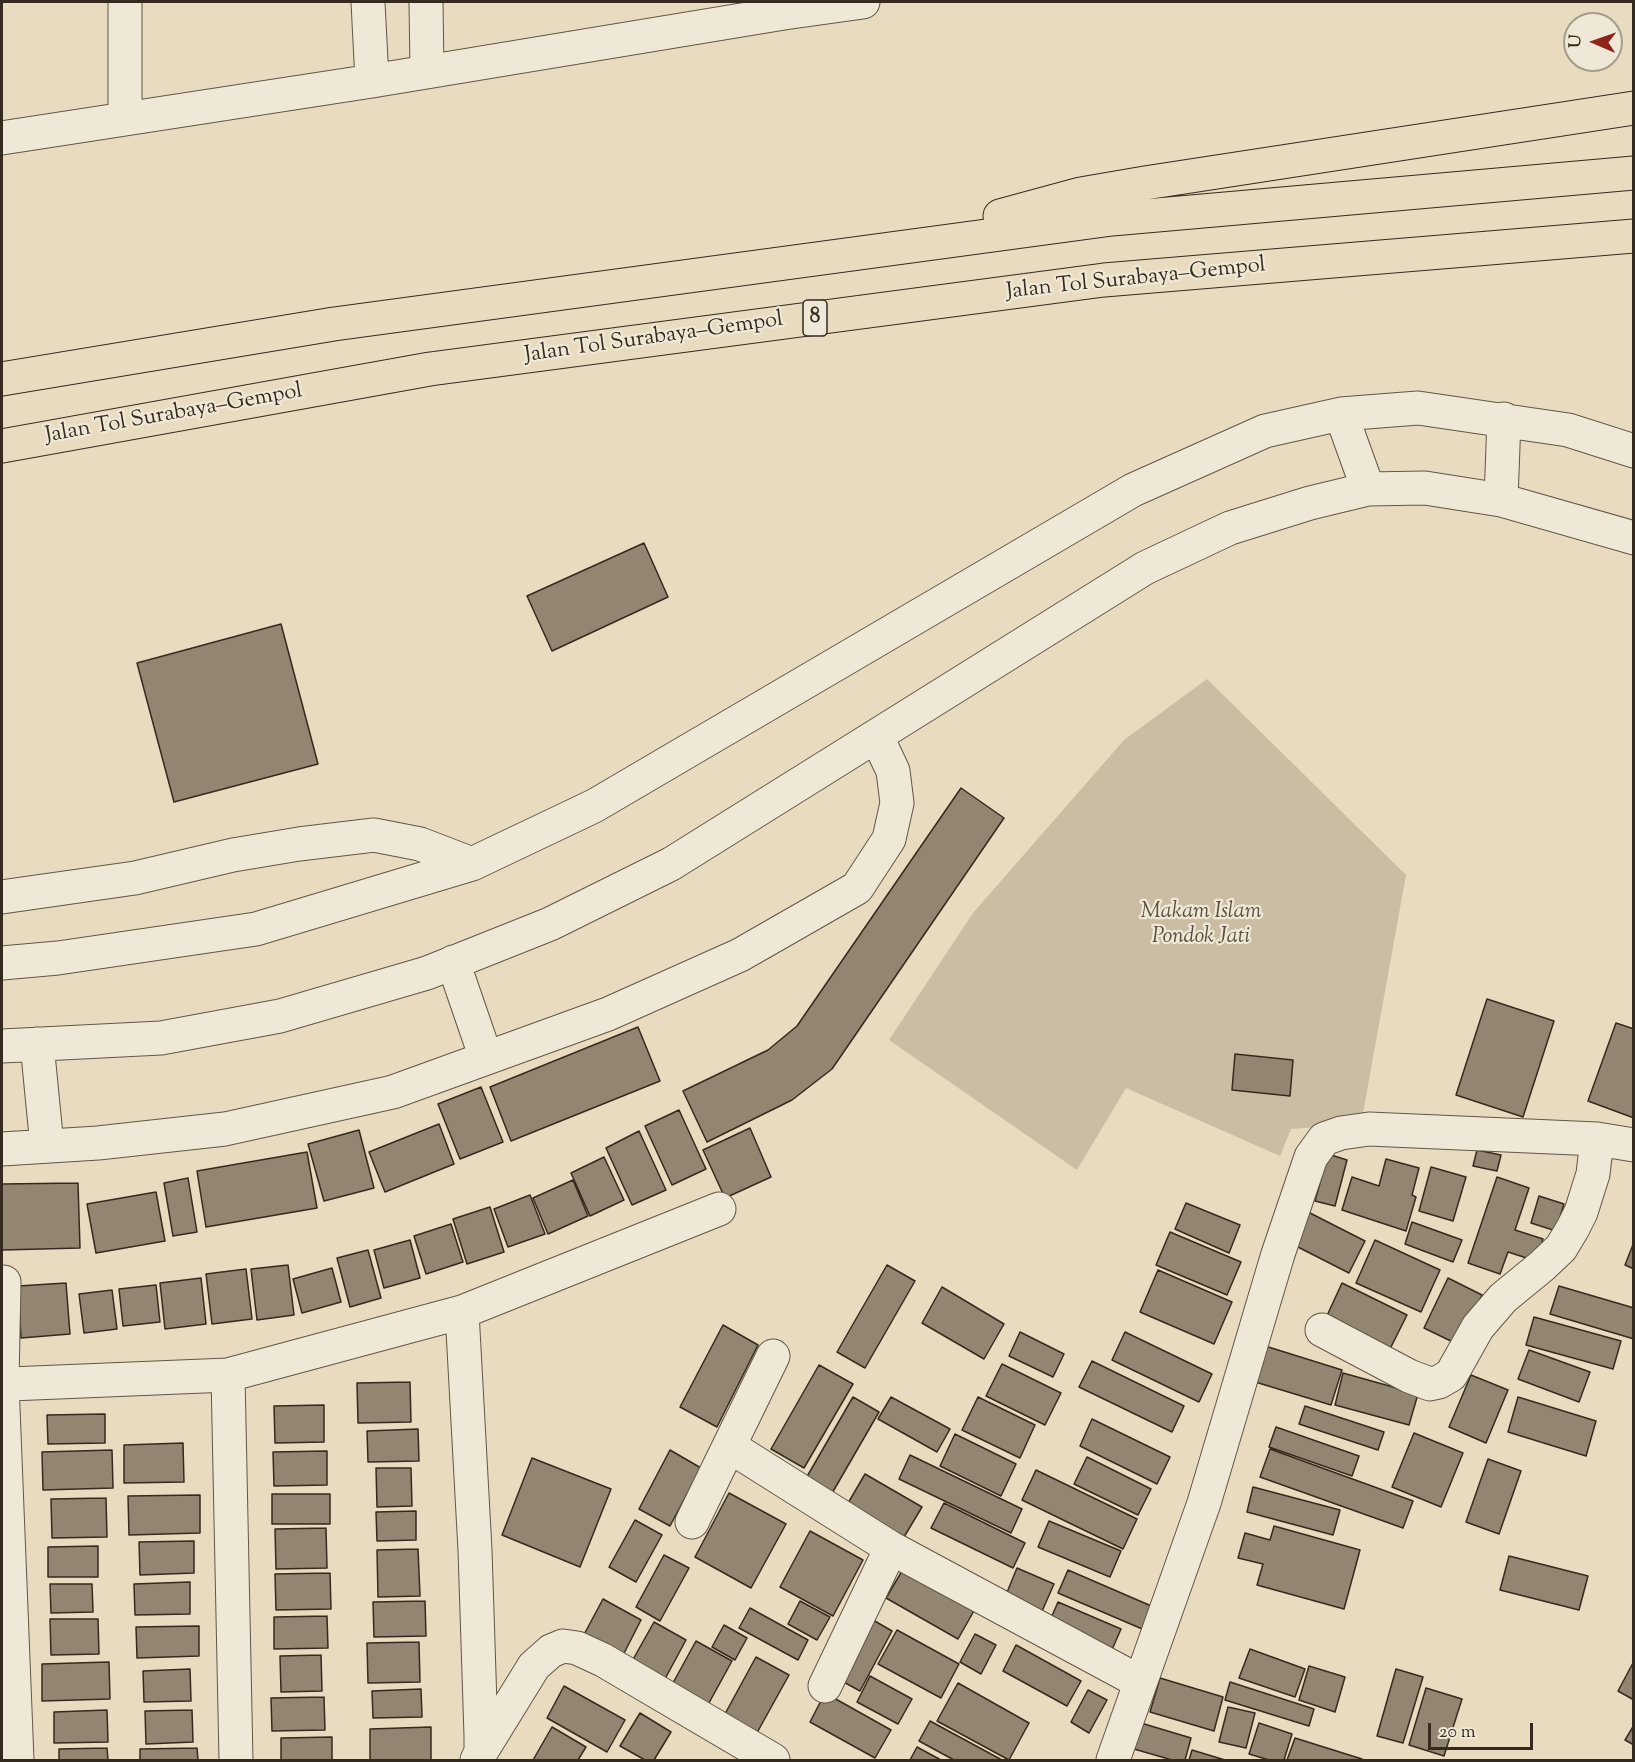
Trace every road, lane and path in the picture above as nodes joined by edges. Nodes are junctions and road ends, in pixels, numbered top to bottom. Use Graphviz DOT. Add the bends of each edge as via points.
graph roads {
  1 [pos="125,2"];
  2 [pos="368,2"];
  3 [pos="426,2"];
  4 [pos="863,2"];
  5 [pos="785,7"];
  6 [pos="427,71"];
  7 [pos="372,81"];
  8 [pos="1634,108"];
  9 [pos="125,119"];
  10 [pos="2,138"];
  11 [pos="1634,173"];
  12 [pos="1634,236"];
  13 [pos="907,245"];
  14 [pos="2,379"];
  15 [pos="1341,414"];
  16 [pos="1504,419"];
  17 [pos="2,446"];
  18 [pos="1634,450"];
  19 [pos="1368,489"];
  20 [pos="1501,500"];
  21 [pos="1634,538"];
  22 [pos="876,737"];
  23 [pos="472,864"];
  24 [pos="2,897"];
  25 [pos="453,962"];
  26 [pos="2,963"];
  27 [pos="37,1044"];
  28 [pos="2,1046"];
  29 [pos="486,1058"];
  30 [pos="1597,1139"];
  31 [pos="1634,1145"];
  32 [pos="47,1146"];
  33 [pos="2,1149"];
  34 [pos="719,1209"];
  35 [pos="4,1282"];
  36 [pos="462,1312"];
  37 [pos="1322,1330"];
  38 [pos="773,1356"];
  39 [pos="228,1375"];
  40 [pos="2,1383"];
  41 [pos="729,1446"];
  42 [pos="692,1522"];
  43 [pos="891,1548"];
  44 [pos="1140,1682"];
  45 [pos="825,1686"];
  46 [pos="479,1756"];
  47 [pos="16,1761"];
  48 [pos="236,1761"];
  49 [pos="773,1761"];
  50 [pos="1113,1761"];
  1 -- 9 [label="street"];
  2 -- 7 [label="street"];
  3 -- 6 [label="street"];
  4 -- 5 [label="street"];
  5 -- 6 [label="street"];
  6 -- 7 [label="street"];
  7 -- 9 [label="street"];
  8 -- 13 [label="highway" via="1081,194"];
  9 -- 10 [label="street"];
  11 -- 13 [label="highway" via="1112,219"];
  12 -- 17 [label="highway, Jalan Tol Surabaya–Gempol / 8" via="1104,280 430,369"];
  13 -- 14 [label="highway" via="333,324"];
  15 -- 16 [label="street" via="1418,408"];
  15 -- 19 [label="street"];
  15 -- 23 [label="street" via="1265,431 1133,490 594,806"];
  16 -- 18 [label="street" via="1568,430"];
  16 -- 20 [label="street"];
  19 -- 20 [label="street" via="1425,488"];
  19 -- 22 [label="street" via="1230,528 1144,568"];
  20 -- 21 [label="street"];
  22 -- 25 [label="street" via="671,864 550,924"];
  22 -- 29 [label="street" via="893,771 897,803 889,839 857,888 740,955 608,1014"];
  23 -- 24 [label="street" via="420,844 374,835 298,844 135,878"];
  23 -- 26 [label="street" via="256,929"];
  25 -- 27 [label="street" via="280,1016 161,1038"];
  25 -- 29 [label="street"];
  27 -- 28 [label="street"];
  27 -- 32 [label="street"];
  29 -- 32 [label="street" via="393,1092 225,1129"];
  30 -- 31 [label="street"];
  30 -- 37 [label="street" via="1593,1174 1573,1228 1560,1248 1503,1298 1478,1327 1450,1375 1431,1384"];
  30 -- 44 [label="street" via="1369,1129 1324,1139 1311,1157 1204,1503"];
  32 -- 33 [label="street"];
  34 -- 36 [label="street"];
  35 -- 40 [label="street"];
  36 -- 39 [label="street"];
  36 -- 46 [label="street" via="475,1550"];
  38 -- 41 [label="street"];
  39 -- 40 [label="street"];
  39 -- 48 [label="street"];
  40 -- 47 [label="street"];
  41 -- 42 [label="street"];
  41 -- 43 [label="street"];
  43 -- 44 [label="street"];
  43 -- 45 [label="street"];
  44 -- 50 [label="street"];
  46 -- 49 [label="street" via="534,1666 563,1646 603,1660"];
}
